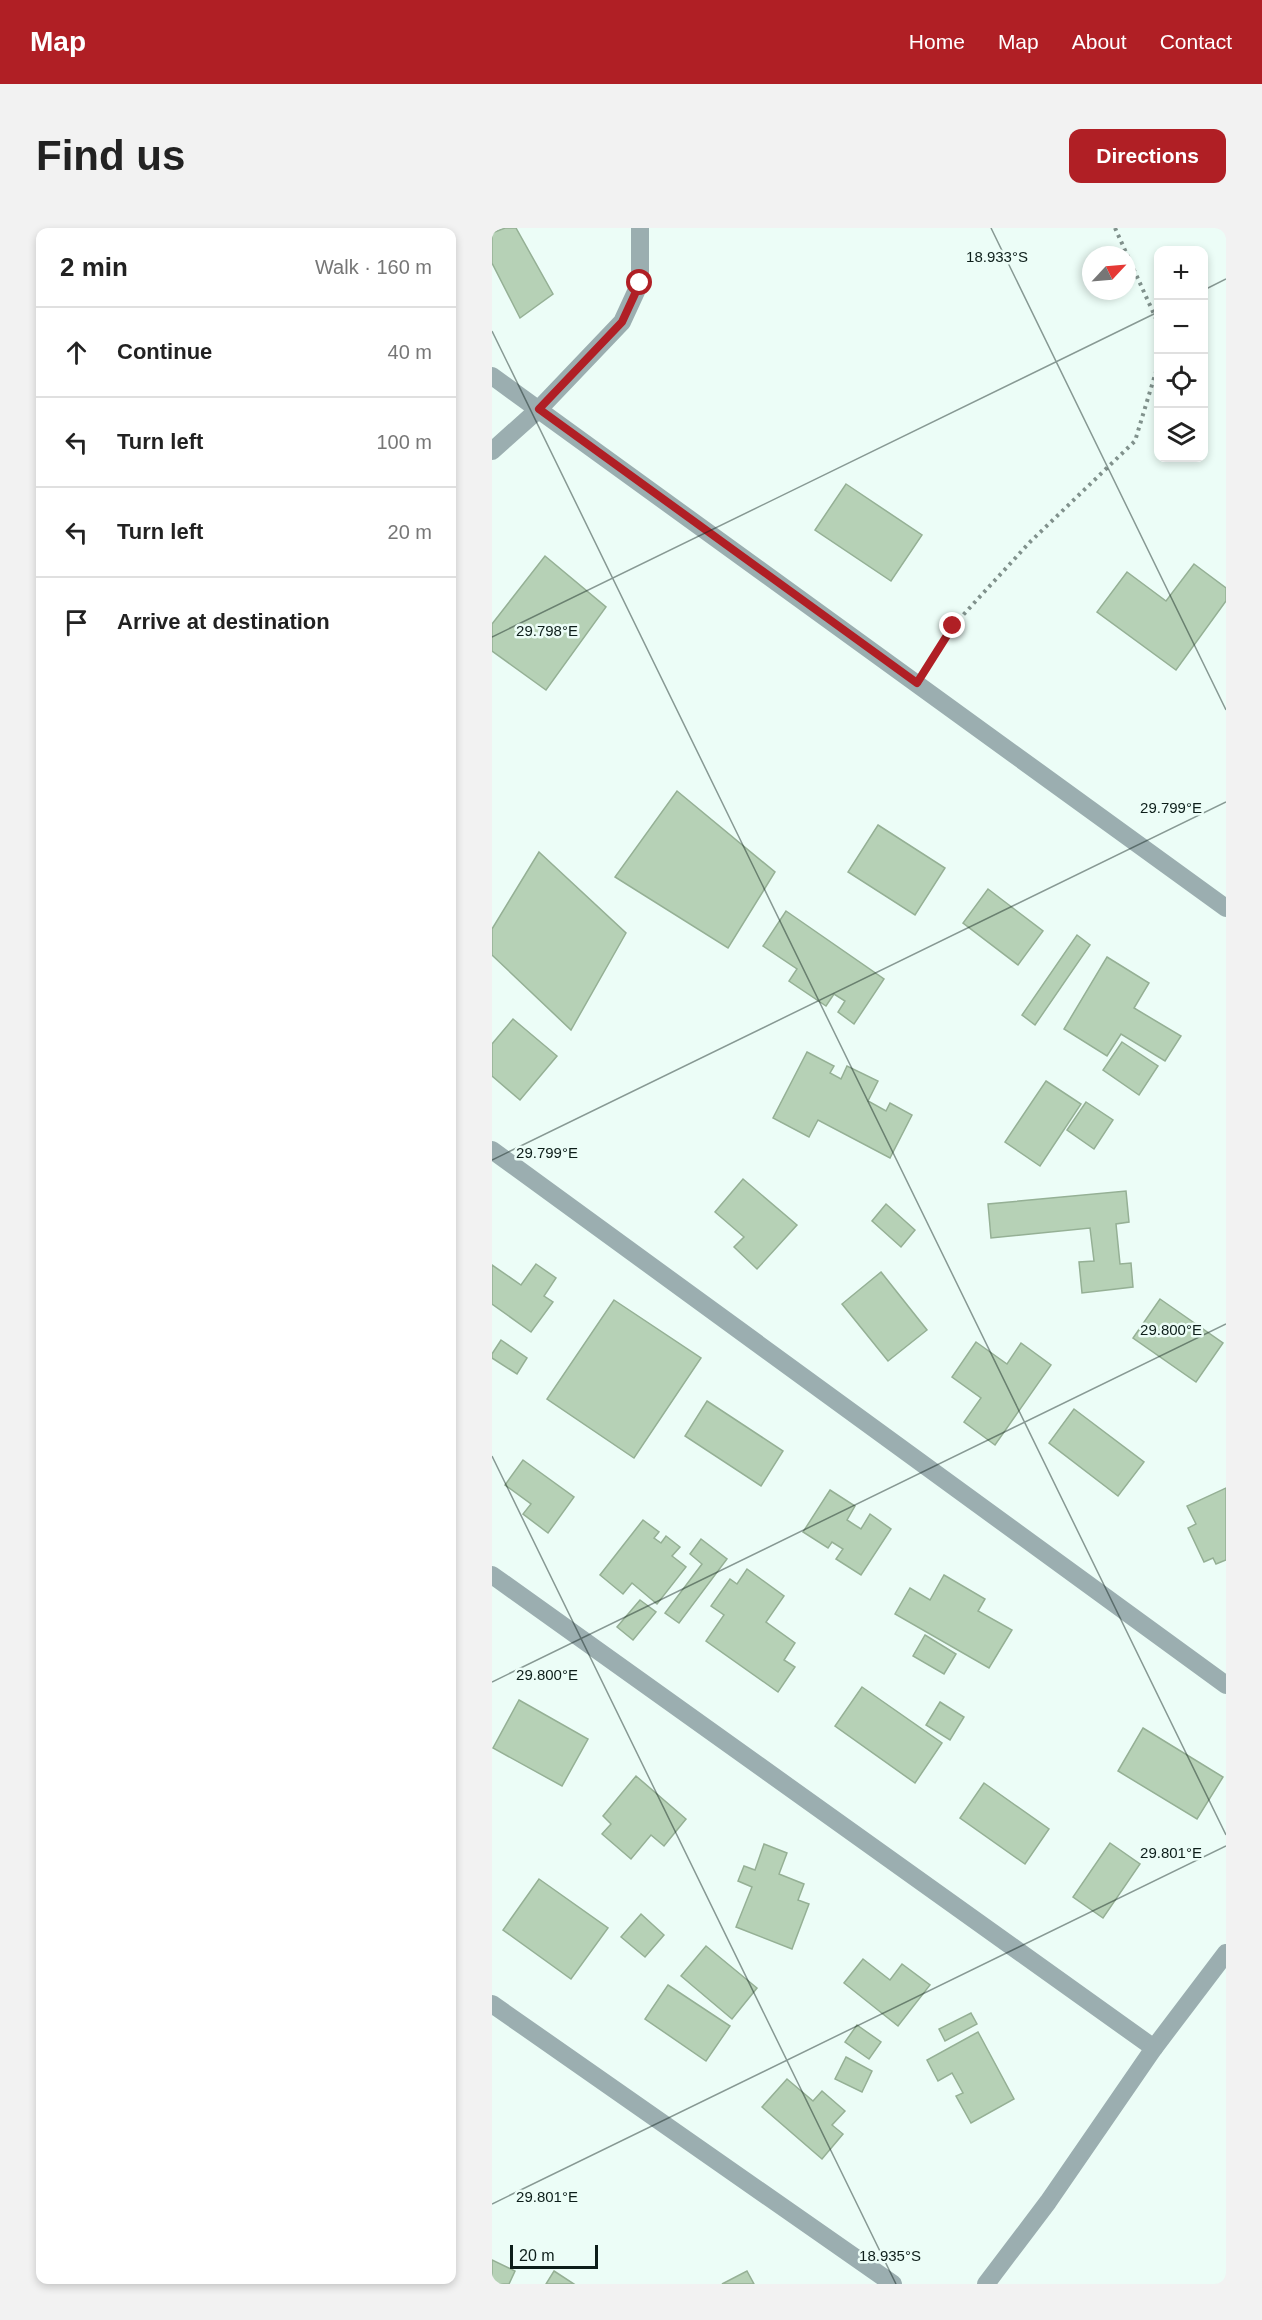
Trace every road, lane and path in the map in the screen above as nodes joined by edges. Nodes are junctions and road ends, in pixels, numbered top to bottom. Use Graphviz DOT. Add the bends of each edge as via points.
graph roads {
  1 [pos="640,228"];
  2 [pos="1115,228"];
  3 [pos="1154,314"];
  4 [pos="492,376"];
  5 [pos="1154,378"];
  6 [pos="539,409"];
  7 [pos="492,451"];
  8 [pos="917,683"];
  9 [pos="1226,908"];
  10 [pos="492,1150"];
  11 [pos="492,1575"];
  12 [pos="1226,1684"];
  13 [pos="1226,1953"];
  14 [pos="492,2004"];
  15 [pos="1154,2048"];
  16 [pos="892,2284"];
  17 [pos="986,2284"];
  1 -- 6 [label="street" via="640,283 622,322"];
  2 -- 3 [label="path"];
  4 -- 6 [label="street"];
  5 -- 8 [label="path" via="1135,441 1030,542 953,626"];
  6 -- 7 [label="street"];
  6 -- 8 [label="street"];
  8 -- 9 [label="street"];
  10 -- 12 [label="street"];
  11 -- 15 [label="street"];
  13 -- 15 [label="street"];
  14 -- 16 [label="street"];
  15 -- 17 [label="street"];
}
